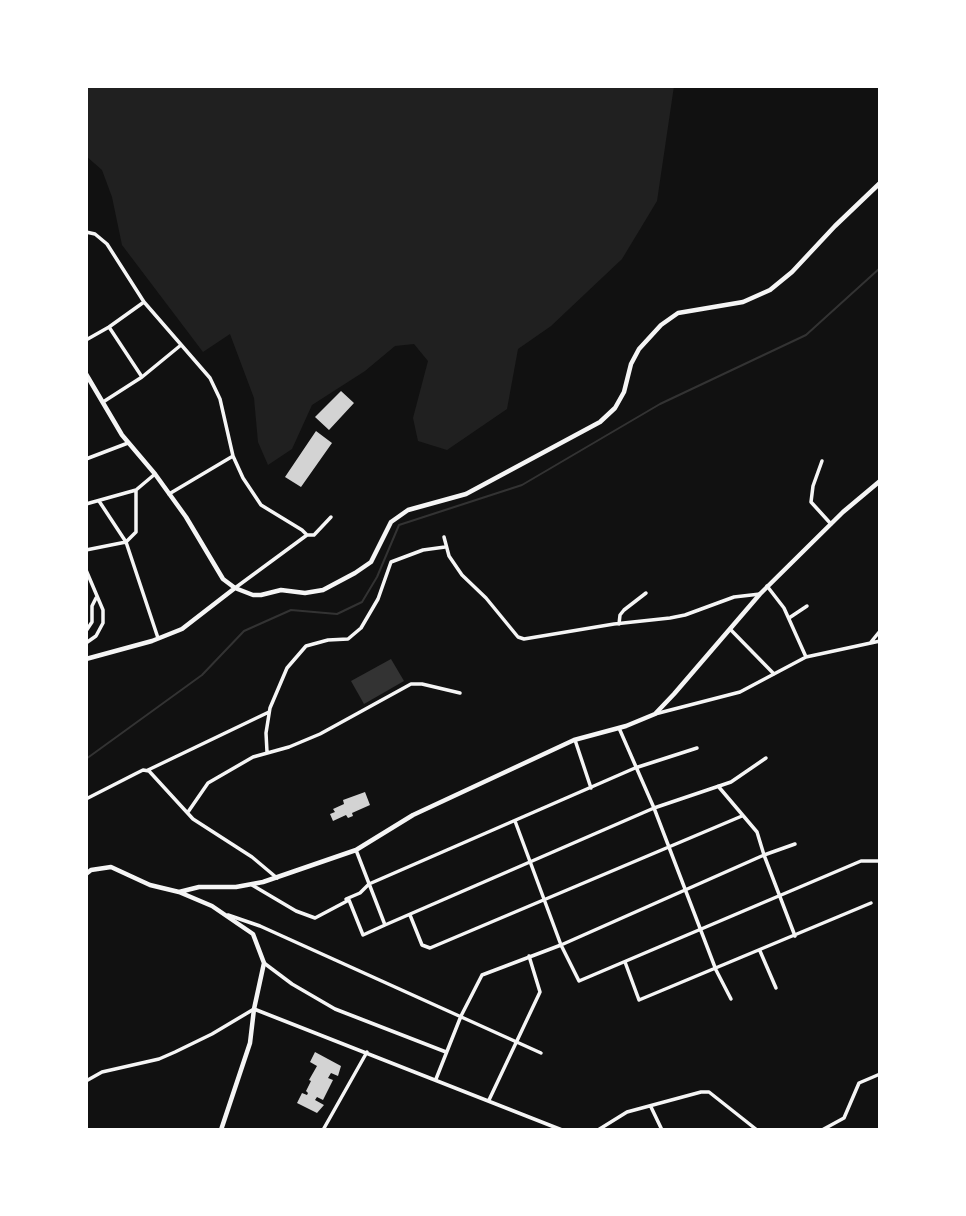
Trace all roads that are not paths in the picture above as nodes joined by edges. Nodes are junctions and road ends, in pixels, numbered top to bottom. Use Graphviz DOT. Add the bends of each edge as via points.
graph roads {
  1 [pos="880,183"];
  2 [pos="86,232"];
  3 [pos="144,302"];
  4 [pos="109,327"];
  5 [pos="86,340"];
  6 [pos="181,345"];
  7 [pos="86,374"];
  8 [pos="142,377"];
  9 [pos="88,383"];
  10 [pos="101,403"];
  11 [pos="128,443"];
  12 [pos="233,456"];
  13 [pos="86,459"];
  14 [pos="822,461"];
  15 [pos="155,474"];
  16 [pos="880,481"];
  17 [pos="136,489"];
  18 [pos="169,494"];
  19 [pos="99,501"];
  20 [pos="86,505"];
  21 [pos="331,517"];
  22 [pos="831,524"];
  23 [pos="307,535"];
  24 [pos="444,537"];
  25 [pos="126,542"];
  26 [pos="445,547"];
  27 [pos="86,550"];
  28 [pos="86,570"];
  29 [pos="767,586"];
  30 [pos="235,589"];
  31 [pos="646,593"];
  32 [pos="760,594"];
  33 [pos="96,598"];
  34 [pos="86,606"];
  35 [pos="92,606"];
  36 [pos="807,606"];
  37 [pos="789,618"];
  38 [pos="619,624"];
  39 [pos="730,629"];
  40 [pos="86,631"];
  41 [pos="880,631"];
  42 [pos="158,638"];
  43 [pos="880,641"];
  44 [pos="86,643"];
  45 [pos="870,643"];
  46 [pos="806,657"];
  47 [pos="86,659"];
  48 [pos="774,674"];
  49 [pos="460,693"];
  50 [pos="270,712"];
  51 [pos="654,714"];
  52 [pos="619,728"];
  53 [pos="574,740"];
  54 [pos="698,748"];
  55 [pos="267,753"];
  56 [pos="766,758"];
  57 [pos="635,768"];
  58 [pos="147,771"];
  59 [pos="718,786"];
  60 [pos="591,788"];
  61 [pos="86,799"];
  62 [pos="654,808"];
  63 [pos="188,812"];
  64 [pos="742,816"];
  65 [pos="516,821"];
  66 [pos="796,844"];
  67 [pos="668,847"];
  68 [pos="356,850"];
  69 [pos="764,855"];
  70 [pos="531,861"];
  71 [pos="880,861"];
  72 [pos="86,874"];
  73 [pos="277,877"];
  74 [pos="251,884"];
  75 [pos="369,884"];
  76 [pos="684,890"];
  77 [pos="179,892"];
  78 [pos="780,897"];
  79 [pos="346,899"];
  80 [pos="545,900"];
  81 [pos="871,903"];
  82 [pos="223,914"];
  83 [pos="410,915"];
  84 [pos="385,925"];
  85 [pos="701,929"];
  86 [pos="794,936"];
  87 [pos="561,944"];
  88 [pos="760,951"];
  89 [pos="528,956"];
  90 [pos="624,961"];
  91 [pos="264,963"];
  92 [pos="716,970"];
  93 [pos="776,988"];
  94 [pos="732,999"];
  95 [pos="254,1009"];
  96 [pos="461,1016"];
  97 [pos="517,1041"];
  98 [pos="367,1052"];
  99 [pos="446,1052"];
  100 [pos="541,1053"];
  101 [pos="880,1074"];
  102 [pos="436,1079"];
  103 [pos="86,1081"];
  104 [pos="489,1100"];
  105 [pos="652,1107"];
  106 [pos="221,1130"];
  107 [pos="323,1130"];
  108 [pos="562,1130"];
  109 [pos="598,1130"];
  110 [pos="662,1130"];
  111 [pos="757,1130"];
  112 [pos="822,1130"];
  1 -- 30 [label="street" via="770,290 743,302 678,313 661,325 639,349 624,392 600,422 466,494 408,510 391,522 371,562 323,590 261,595"];
  2 -- 3 [label="street" via="107,244"];
  3 -- 4 [label="street"];
  3 -- 6 [label="street"];
  4 -- 5 [label="street"];
  4 -- 8 [label="street"];
  6 -- 8 [label="street"];
  6 -- 12 [label="street" via="210,378 220,399"];
  7 -- 9 [label="street"];
  8 -- 10 [label="street"];
  9 -- 10 [label="street"];
  10 -- 11 [label="street"];
  11 -- 13 [label="street"];
  11 -- 15 [label="street"];
  12 -- 18 [label="street"];
  12 -- 23 [label="street" via="261,505"];
  14 -- 22 [label="street" via="811,502"];
  15 -- 17 [label="street"];
  15 -- 18 [label="street"];
  16 -- 22 [label="street"];
  17 -- 19 [label="street"];
  17 -- 25 [label="street" via="138,527"];
  18 -- 30 [label="street" via="223,579"];
  19 -- 20 [label="street"];
  19 -- 25 [label="street"];
  21 -- 23 [label="street" via="314,535"];
  22 -- 29 [label="street"];
  23 -- 30 [label="street"];
  24 -- 26 [label="street"];
  25 -- 27 [label="street"];
  25 -- 42 [label="street"];
  26 -- 38 [label="street" via="462,575 518,638"];
  26 -- 50 [label="street" via="391,562 361,628 348,639 306,646 287,668"];
  28 -- 33 [label="street"];
  29 -- 32 [label="street"];
  29 -- 37 [label="street"];
  30 -- 42 [label="street" via="182,629"];
  31 -- 38 [label="street" via="624,610"];
  32 -- 38 [label="street" via="734,597 685,615"];
  32 -- 39 [label="street"];
  33 -- 35 [label="street"];
  33 -- 44 [label="street" via="103,610 103,623"];
  34 -- 35 [label="street"];
  35 -- 40 [label="street" via="92,622"];
  36 -- 37 [label="street"];
  37 -- 46 [label="street"];
  39 -- 48 [label="street"];
  39 -- 51 [label="street"];
  41 -- 45 [label="street"];
  42 -- 47 [label="street"];
  43 -- 45 [label="street"];
  45 -- 46 [label="street"];
  46 -- 48 [label="street"];
  48 -- 51 [label="street" via="740,692"];
  49 -- 55 [label="street" via="411,684 320,734"];
  50 -- 55 [label="street"];
  50 -- 58 [label="street"];
  51 -- 52 [label="street"];
  52 -- 53 [label="street"];
  52 -- 57 [label="street"];
  53 -- 60 [label="street"];
  53 -- 68 [label="street" via="413,815"];
  54 -- 57 [label="street"];
  55 -- 63 [label="street" via="208,783"];
  56 -- 59 [label="street"];
  57 -- 60 [label="street"];
  57 -- 62 [label="street"];
  58 -- 61 [label="street"];
  58 -- 63 [label="street"];
  59 -- 62 [label="street"];
  59 -- 64 [label="street"];
  60 -- 65 [label="street"];
  62 -- 67 [label="street"];
  62 -- 70 [label="street"];
  63 -- 73 [label="street"];
  64 -- 67 [label="street"];
  64 -- 69 [label="street" via="757,832"];
  65 -- 70 [label="street"];
  65 -- 75 [label="street"];
  66 -- 69 [label="street"];
  67 -- 76 [label="street"];
  67 -- 80 [label="street"];
  68 -- 73 [label="street"];
  68 -- 75 [label="street"];
  69 -- 76 [label="street"];
  69 -- 78 [label="street"];
  70 -- 80 [label="street"];
  70 -- 83 [label="street"];
  71 -- 78 [label="street" via="861,861"];
  72 -- 77 [label="street" via="111,867"];
  73 -- 74 [label="street"];
  74 -- 77 [label="street"];
  74 -- 79 [label="street" via="315,918"];
  75 -- 79 [label="street"];
  75 -- 84 [label="street"];
  76 -- 85 [label="street"];
  76 -- 87 [label="street"];
  77 -- 82 [label="street"];
  78 -- 85 [label="street"];
  78 -- 86 [label="street"];
  79 -- 84 [label="street" via="363,935"];
  80 -- 83 [label="street" via="430,948 422,945"];
  80 -- 87 [label="street"];
  81 -- 86 [label="street"];
  82 -- 91 [label="street" via="253,934"];
  82 -- 96 [label="street" via="260,926"];
  83 -- 84 [label="street"];
  85 -- 90 [label="street"];
  85 -- 92 [label="street"];
  86 -- 88 [label="street"];
  87 -- 89 [label="street"];
  87 -- 90 [label="street" via="579,981"];
  88 -- 92 [label="street"];
  88 -- 93 [label="street"];
  89 -- 96 [label="street" via="482,975"];
  89 -- 97 [label="street" via="540,992"];
  90 -- 92 [label="street" via="639,1000"];
  91 -- 95 [label="street"];
  91 -- 99 [label="street" via="335,1009"];
  92 -- 94 [label="street"];
  95 -- 98 [label="street"];
  95 -- 103 [label="street" via="159,1059 102,1072"];
  95 -- 106 [label="street" via="250,1043"];
  96 -- 97 [label="street"];
  96 -- 99 [label="street"];
  97 -- 100 [label="street"];
  97 -- 104 [label="street"];
  98 -- 102 [label="street"];
  98 -- 107 [label="street"];
  99 -- 102 [label="street"];
  101 -- 112 [label="street" via="859,1083 844,1118"];
  102 -- 104 [label="street"];
  104 -- 108 [label="street"];
  105 -- 109 [label="street" via="627,1112"];
  105 -- 110 [label="street"];
  105 -- 111 [label="street" via="709,1092"];
}
